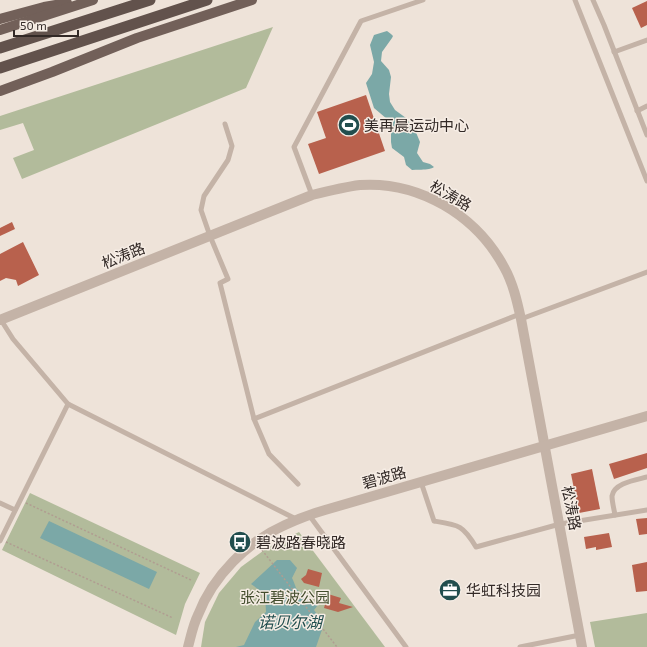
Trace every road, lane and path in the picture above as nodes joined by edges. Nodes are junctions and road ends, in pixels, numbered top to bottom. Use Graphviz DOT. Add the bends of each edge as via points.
graph roads {
  1 [pos="64,0"];
  2 [pos="80,0"];
  3 [pos="93,0"];
  4 [pos="150,0"];
  5 [pos="207,0"];
  6 [pos="252,0"];
  7 [pos="423,0"];
  8 [pos="575,0"];
  9 [pos="593,0"];
  10 [pos="0,16"];
  11 [pos="0,19"];
  12 [pos="0,30"];
  13 [pos="647,40"];
  14 [pos="0,48"];
  15 [pos="614,52"];
  16 [pos="0,68"];
  17 [pos="0,91"];
  18 [pos="647,106"];
  19 [pos="637,111"];
  20 [pos="225,124"];
  21 [pos="647,135"];
  22 [pos="647,181"];
  23 [pos="312,195"];
  24 [pos="210,236"];
  25 [pos="647,272"];
  26 [pos="520,316"];
  27 [pos="0,320"];
  28 [pos="68,404"];
  29 [pos="647,416"];
  30 [pos="254,419"];
  31 [pos="545,446"];
  32 [pos="647,477"];
  33 [pos="421,482"];
  34 [pos="298,484"];
  35 [pos="20,500"];
  36 [pos="0,503"];
  37 [pos="15,510"];
  38 [pos="647,510"];
  39 [pos="309,515"];
  40 [pos="615,515"];
  41 [pos="297,520"];
  42 [pos="560,524"];
  43 [pos="0,540"];
  44 [pos="256,541"];
  45 [pos="191,580"];
  46 [pos="173,618"];
  47 [pos="580,635"];
  48 [pos="188,647"];
  49 [pos="337,647"];
  50 [pos="406,647"];
  51 [pos="520,647"];
  52 [pos="582,647"];
  1 -- 10 [label="lane"];
  2 -- 11 [label="main road"];
  3 -- 12 [label="main road"];
  4 -- 14 [label="highway"];
  5 -- 16 [label="highway"];
  6 -- 17 [label="main road" via="137,38"];
  7 -- 23 [label="lane" via="361,21 294,147"];
  8 -- 22 [label="lane"];
  9 -- 15 [label="lane"];
  13 -- 15 [label="lane"];
  15 -- 19 [label="lane"];
  18 -- 19 [label="lane"];
  19 -- 21 [label="lane"];
  20 -- 24 [label="lane" via="232,146 228,160 204,196 201,210"];
  23 -- 24 [label="street, 松涛路"];
  23 -- 26 [label="street, 松涛路" via="360,185 384,186 412,191 450,208 467,220 495,252 512,283"];
  24 -- 27 [label="street, 松涛路"];
  24 -- 30 [label="lane" via="228,279 220,283"];
  25 -- 26 [label="lane"];
  26 -- 30 [label="lane"];
  26 -- 31 [label="street, 松涛路"];
  27 -- 28 [label="lane"];
  28 -- 35 [label="lane"];
  28 -- 41 [label="lane"];
  29 -- 31 [label="street, 碧波路"];
  30 -- 34 [label="lane" via="269,454"];
  31 -- 33 [label="street, 碧波路"];
  31 -- 42 [label="street, 松涛路"];
  32 -- 40 [label="lane" via="614,490 612,496"];
  33 -- 39 [label="street, 碧波路"];
  33 -- 42 [label="lane" via="434,521 461,527 476,547"];
  35 -- 37 [label="lane"];
  35 -- 45 [label="path"];
  36 -- 37 [label="lane"];
  37 -- 43 [label="lane"];
  38 -- 40 [label="lane"];
  39 -- 41 [label="street, 碧波路"];
  39 -- 50 [label="lane"];
  40 -- 42 [label="lane"];
  41 -- 44 [label="street, 碧波路"];
  42 -- 47 [label="street, 松涛路"];
  43 -- 46 [label="path"];
  44 -- 48 [label="street, 碧波路" via="223,573 214,586 198,614"];
  44 -- 49 [label="path"];
  47 -- 51 [label="lane"];
  47 -- 52 [label="street, 松涛路"];
}
